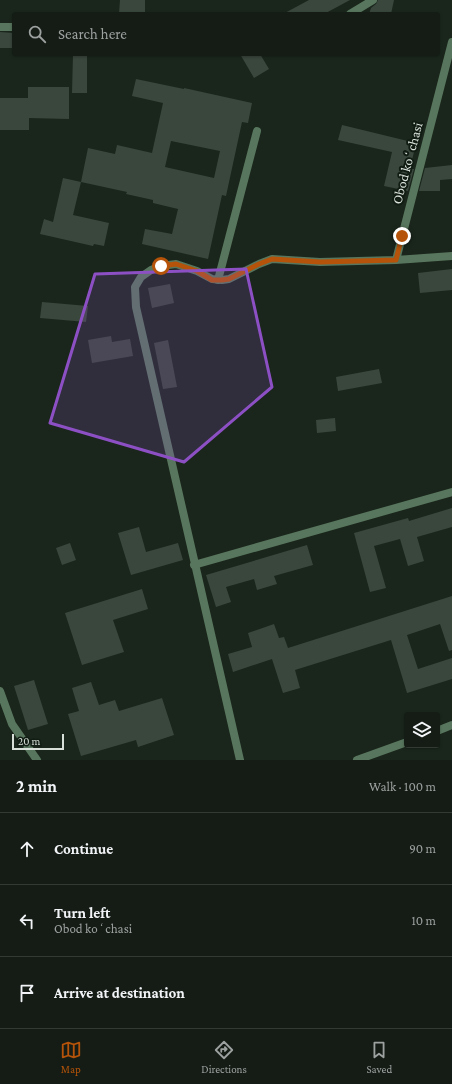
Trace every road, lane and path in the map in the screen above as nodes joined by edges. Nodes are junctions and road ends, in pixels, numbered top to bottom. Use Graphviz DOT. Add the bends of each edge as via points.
graph roads {
  1 [pos="373,0"];
  2 [pos="353,12"];
  3 [pos="0,27"];
  4 [pos="12,27"];
  5 [pos="452,42"];
  6 [pos="449,70"];
  7 [pos="257,131"];
  8 [pos="452,256"];
  9 [pos="396,260"];
  10 [pos="218,280"];
  11 [pos="452,492"];
  12 [pos="194,565"];
  13 [pos="0,691"];
  14 [pos="452,725"];
  15 [pos="440,730"];
  16 [pos="404,743"];
  17 [pos="37,760"];
  18 [pos="240,760"];
  19 [pos="357,760"];
  1 -- 2 [label="street"];
  3 -- 4 [label="street"];
  5 -- 6 [label="street, Obod koʻchasi"];
  6 -- 9 [label="street, Obod koʻchasi"];
  7 -- 10 [label="street"];
  8 -- 9 [label="street"];
  9 -- 10 [label="street" via="320,262 272,259 229,279"];
  10 -- 12 [label="street" via="212,280 197,271 176,264 151,270 141,277 135,287 136,307"];
  11 -- 12 [label="street"];
  12 -- 18 [label="street"];
  13 -- 17 [label="street" via="12,724"];
  14 -- 15 [label="street"];
  16 -- 19 [label="street"];
}
